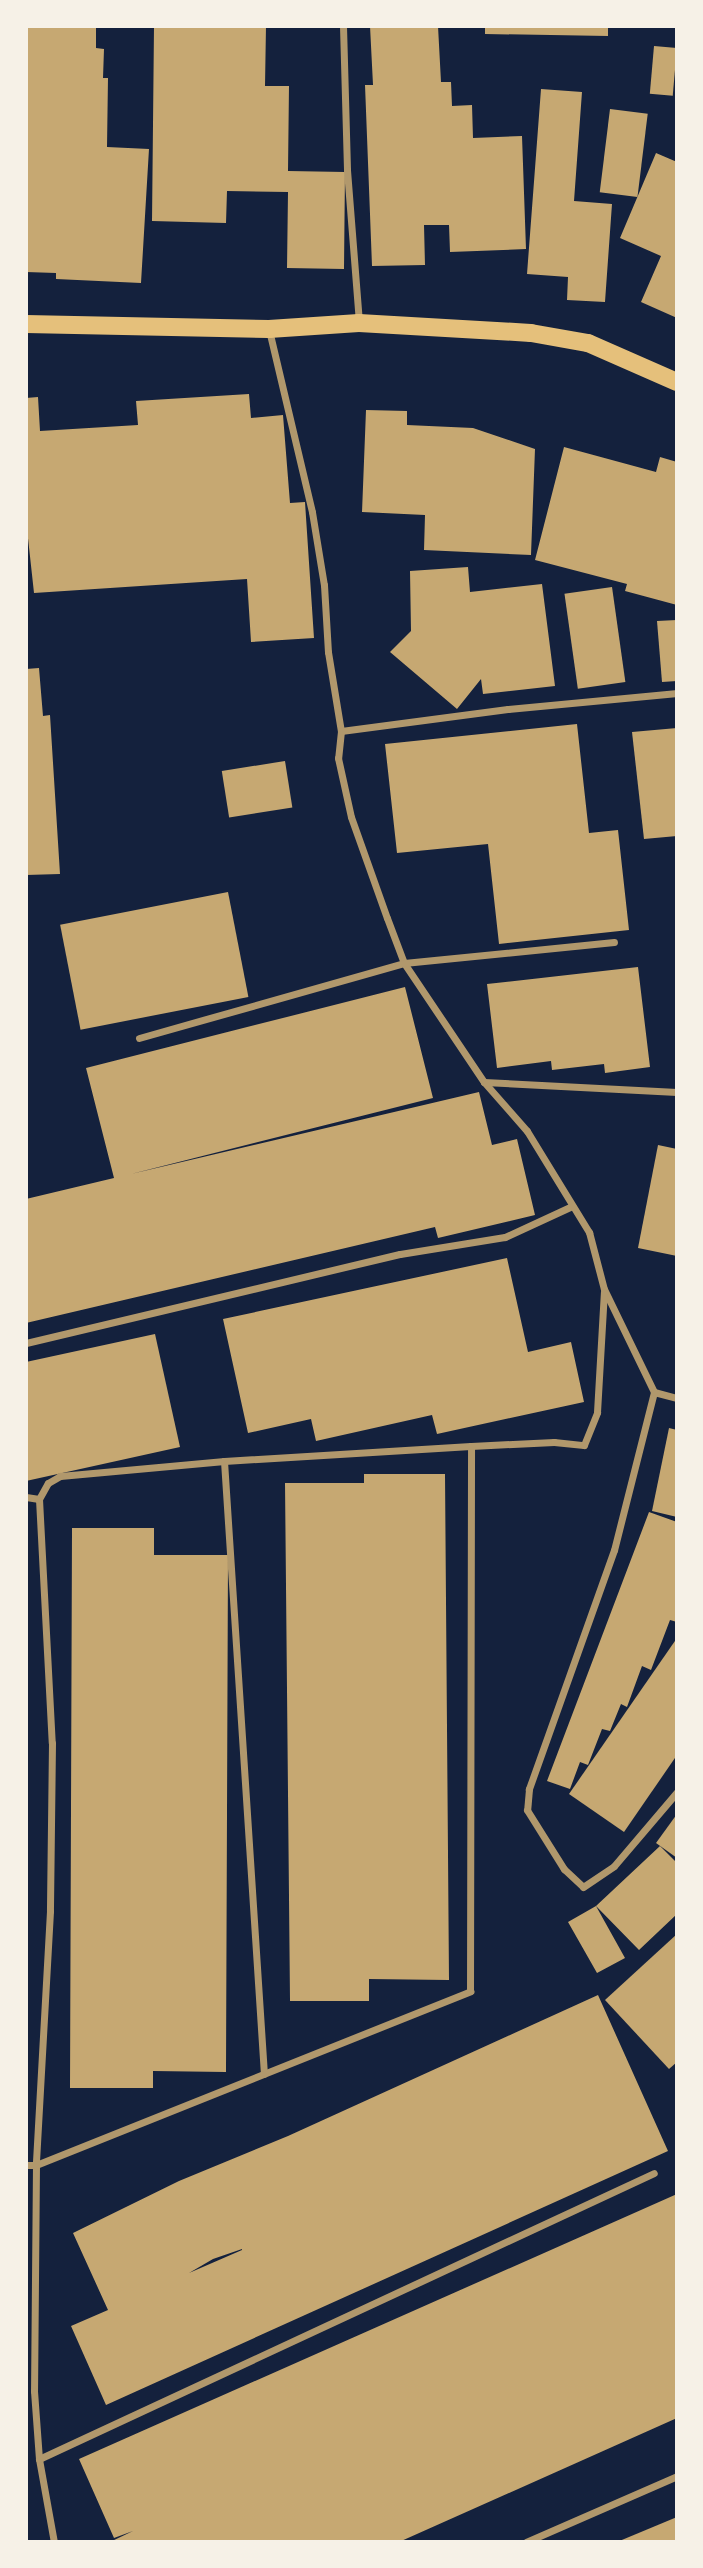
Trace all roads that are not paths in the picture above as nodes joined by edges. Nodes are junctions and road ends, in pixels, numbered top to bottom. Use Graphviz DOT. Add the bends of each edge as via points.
graph roads {
  1 [pos="343,26"];
  2 [pos="359,323"];
  3 [pos="26,324"];
  4 [pos="269,329"];
  5 [pos="677,382"];
  6 [pos="677,694"];
  7 [pos="341,731"];
  8 [pos="614,942"];
  9 [pos="404,963"];
  10 [pos="139,1038"];
  11 [pos="484,1082"];
  12 [pos="677,1091"];
  13 [pos="572,1206"];
  14 [pos="604,1289"];
  15 [pos="26,1343"];
  16 [pos="654,1392"];
  17 [pos="677,1398"];
  18 [pos="471,1446"];
  19 [pos="224,1461"];
  20 [pos="26,1497"];
  21 [pos="39,1499"];
  22 [pos="677,1792"];
  23 [pos="264,2074"];
  24 [pos="26,2165"];
  25 [pos="36,2165"];
  26 [pos="654,2173"];
  27 [pos="39,2459"];
  28 [pos="677,2476"];
  29 [pos="54,2542"];
  30 [pos="526,2542"];
  1 -- 2 [label="street" via="347,170"];
  2 -- 4 [label="main road"];
  2 -- 5 [label="main road" via="531,332 588,343"];
  3 -- 4 [label="main road"];
  4 -- 7 [label="street" via="312,512"];
  6 -- 7 [label="street" via="508,709"];
  7 -- 9 [label="street" via="338,758 351,817"];
  8 -- 9 [label="street"];
  9 -- 10 [label="street"];
  9 -- 11 [label="street"];
  11 -- 12 [label="street"];
  11 -- 13 [label="street" via="527,1131"];
  13 -- 14 [label="street" via="589,1232"];
  13 -- 15 [label="street" via="505,1237 400,1254"];
  14 -- 16 [label="street"];
  14 -- 18 [label="street" via="597,1412 584,1445"];
  16 -- 17 [label="street"];
  16 -- 22 [label="street" via="614,1550 529,1789 527,1810 564,1869 583,1887 614,1866"];
  18 -- 19 [label="street"];
  18 -- 23 [label="street" via="470,1991"];
  19 -- 21 [label="street" via="60,1476 48,1483"];
  19 -- 23 [label="street"];
  20 -- 21 [label="street"];
  21 -- 25 [label="street" via="52,1743 50,1911"];
  23 -- 25 [label="street"];
  24 -- 25 [label="street"];
  25 -- 27 [label="street" via="34,2391"];
  26 -- 27 [label="street"];
  27 -- 29 [label="street"];
  28 -- 30 [label="street"];
}
